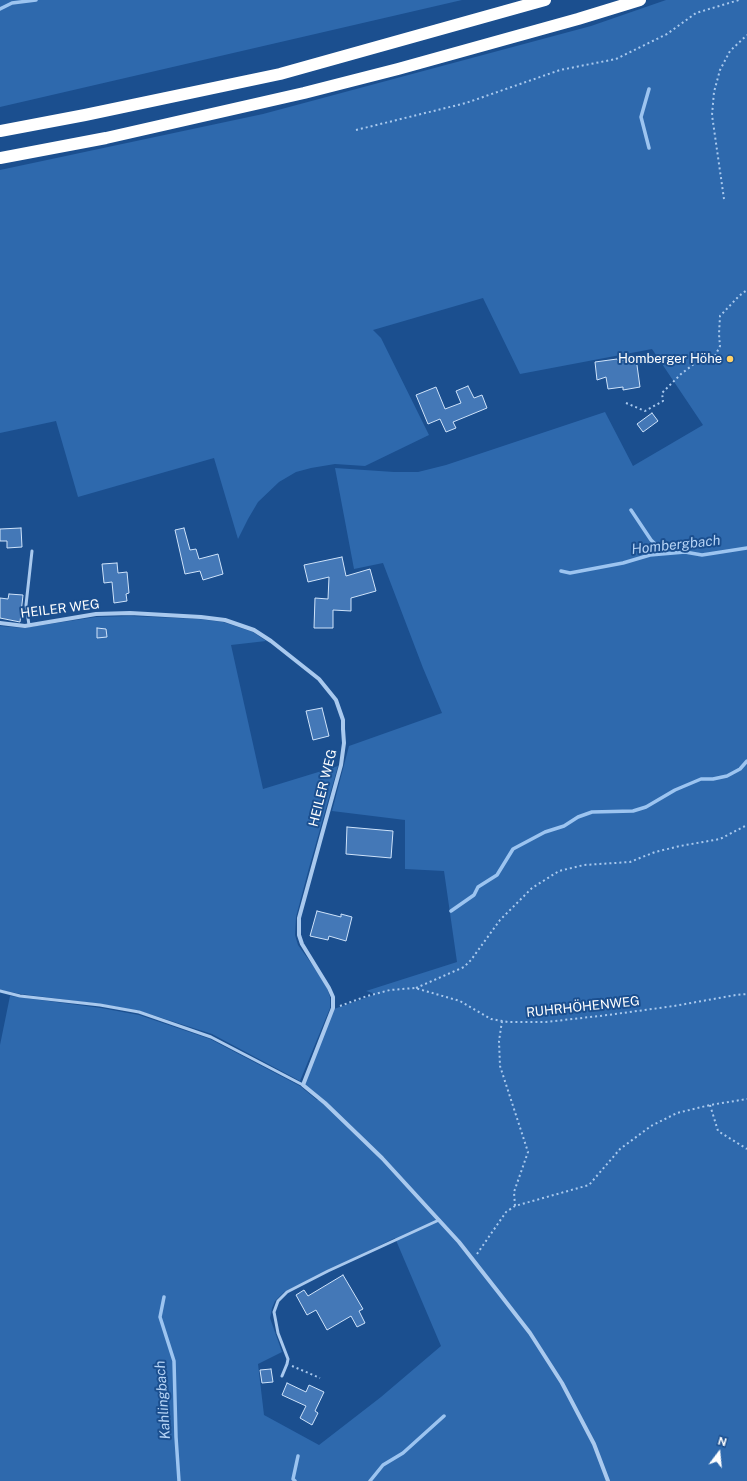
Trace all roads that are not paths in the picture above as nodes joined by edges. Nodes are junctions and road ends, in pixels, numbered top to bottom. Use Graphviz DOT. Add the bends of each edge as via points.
graph roads {
  1 [pos="545,0"];
  2 [pos="640,0"];
  3 [pos="0,131"];
  4 [pos="0,158"];
  5 [pos="32,551"];
  6 [pos="0,623"];
  7 [pos="29,625"];
  8 [pos="0,991"];
  9 [pos="303,1085"];
  10 [pos="440,1220"];
  11 [pos="282,1376"];
  12 [pos="608,1481"];
  1 -- 3 [label="highway" via="280,74"];
  2 -- 4 [label="highway" via="304,93 106,138"];
  5 -- 7 [label="lane" via="26,605"];
  6 -- 7 [label="street, HEILER WEG"];
  7 -- 9 [label="street, HEILER WEG" via="96,614 130,613 225,620 254,630 271,641 324,684 336,700 343,720 344,743 341,765 299,918 302,944 329,988 333,1008"];
  8 -- 9 [label="lane" via="139,1012 211,1037"];
  9 -- 10 [label="street" via="382,1158"];
  10 -- 11 [label="lane" via="286,1292 278,1301 274,1312 278,1333 287,1354 287,1364"];
  10 -- 12 [label="street" via="530,1333 562,1383 594,1444"];
}
